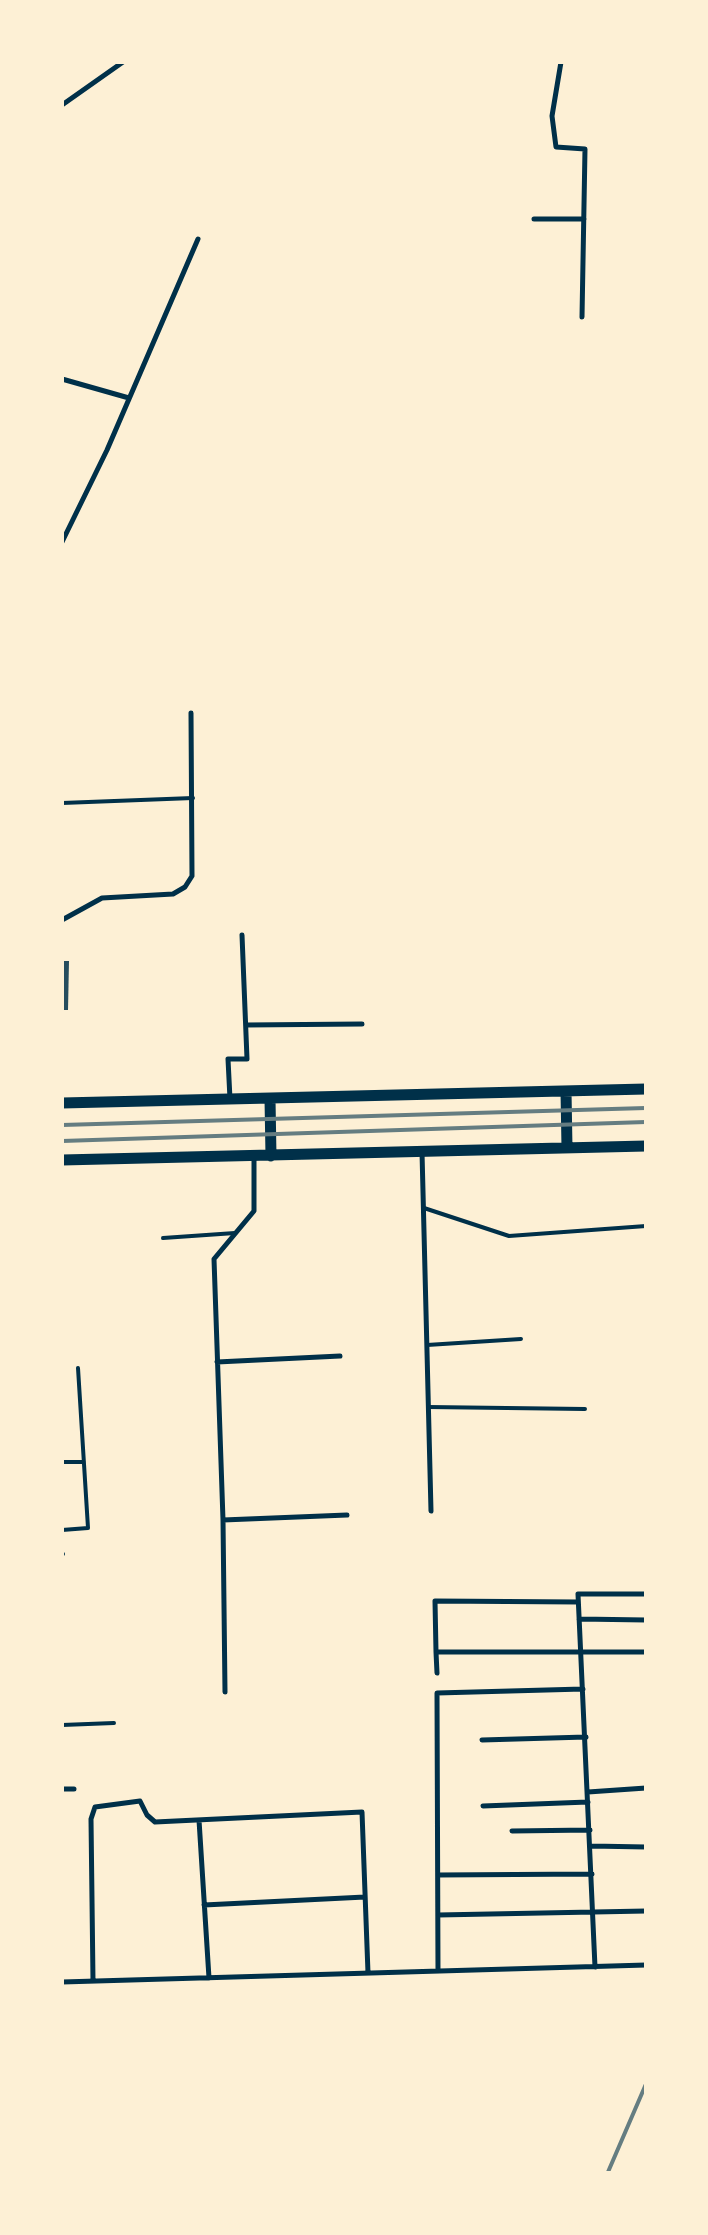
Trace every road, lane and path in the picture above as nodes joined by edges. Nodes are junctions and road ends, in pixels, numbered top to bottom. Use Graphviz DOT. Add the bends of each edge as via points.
graph roads {
  1 [pos="123,62"];
  2 [pos="561,62"];
  3 [pos="62,105"];
  4 [pos="534,219"];
  5 [pos="584,219"];
  6 [pos="198,239"];
  7 [pos="582,318"];
  8 [pos="62,379"];
  9 [pos="129,398"];
  10 [pos="62,542"];
  11 [pos="191,713"];
  12 [pos="193,798"];
  13 [pos="62,803"];
  14 [pos="62,920"];
  15 [pos="242,935"];
  16 [pos="362,1024"];
  17 [pos="246,1025"];
  18 [pos="646,1089"];
  19 [pos="566,1091"];
  20 [pos="270,1098"];
  21 [pos="230,1099"];
  22 [pos="62,1104"];
  23 [pos="646,1146"];
  24 [pos="567,1148"];
  25 [pos="422,1150"];
  26 [pos="254,1156"];
  27 [pos="271,1156"];
  28 [pos="62,1160"];
  29 [pos="424,1208"];
  30 [pos="646,1226"];
  31 [pos="235,1233"];
  32 [pos="163,1238"];
  33 [pos="522,1339"];
  34 [pos="427,1346"];
  35 [pos="340,1356"];
  36 [pos="217,1362"];
  37 [pos="78,1368"];
  38 [pos="428,1407"];
  39 [pos="585,1409"];
  40 [pos="62,1462"];
  41 [pos="84,1462"];
  42 [pos="431,1511"];
  43 [pos="346,1515"];
  44 [pos="223,1520"];
  45 [pos="62,1530"];
  46 [pos="646,1594"];
  47 [pos="578,1602"];
  48 [pos="579,1619"];
  49 [pos="646,1620"];
  50 [pos="436,1652"];
  51 [pos="646,1652"];
  52 [pos="581,1653"];
  53 [pos="437,1673"];
  54 [pos="583,1689"];
  55 [pos="225,1692"];
  56 [pos="114,1723"];
  57 [pos="62,1724"];
  58 [pos="586,1737"];
  59 [pos="482,1740"];
  60 [pos="74,1788"];
  61 [pos="646,1788"];
  62 [pos="62,1789"];
  63 [pos="588,1792"];
  64 [pos="588,1802"];
  65 [pos="483,1806"];
  66 [pos="199,1820"];
  67 [pos="590,1830"];
  68 [pos="512,1831"];
  69 [pos="590,1846"];
  70 [pos="646,1847"];
  71 [pos="592,1874"];
  72 [pos="438,1875"];
  73 [pos="365,1897"];
  74 [pos="204,1905"];
  75 [pos="646,1911"];
  76 [pos="593,1912"];
  77 [pos="438,1915"];
  78 [pos="646,1965"];
  79 [pos="595,1967"];
  80 [pos="438,1971"];
  81 [pos="368,1973"];
  82 [pos="209,1978"];
  83 [pos="93,1981"];
  84 [pos="62,1982"];
  1 -- 3 [label="street"];
  2 -- 5 [label="street" via="552,116 556,147 585,149"];
  4 -- 5 [label="street"];
  5 -- 7 [label="street"];
  6 -- 9 [label="street"];
  8 -- 9 [label="street"];
  9 -- 10 [label="street"];
  11 -- 12 [label="street"];
  12 -- 13 [label="lane"];
  12 -- 14 [label="street" via="192,876 185,887 173,894 102,898"];
  15 -- 17 [label="street"];
  16 -- 17 [label="street"];
  17 -- 21 [label="street" via="247,1058 228,1060"];
  18 -- 19 [label="highway"];
  19 -- 20 [label="highway"];
  19 -- 24 [label="highway"];
  20 -- 21 [label="highway"];
  20 -- 27 [label="highway"];
  21 -- 22 [label="highway"];
  23 -- 24 [label="highway"];
  24 -- 25 [label="highway"];
  25 -- 27 [label="highway"];
  25 -- 29 [label="street"];
  26 -- 27 [label="highway"];
  26 -- 28 [label="highway"];
  26 -- 31 [label="street" via="254,1211"];
  29 -- 30 [label="lane" via="509,1236"];
  29 -- 34 [label="street"];
  31 -- 32 [label="lane"];
  31 -- 36 [label="street" via="214,1259"];
  33 -- 34 [label="lane"];
  34 -- 38 [label="street"];
  35 -- 36 [label="street"];
  36 -- 44 [label="street"];
  37 -- 41 [label="lane"];
  38 -- 39 [label="lane"];
  38 -- 42 [label="street"];
  40 -- 41 [label="lane"];
  41 -- 45 [label="lane" via="88,1528"];
  43 -- 44 [label="street"];
  44 -- 55 [label="street"];
  46 -- 47 [label="street" via="578,1594"];
  47 -- 48 [label="street"];
  47 -- 50 [label="street" via="436,1600"];
  48 -- 49 [label="street"];
  48 -- 52 [label="street"];
  50 -- 52 [label="street"];
  50 -- 53 [label="street"];
  51 -- 52 [label="street"];
  52 -- 54 [label="street"];
  54 -- 58 [label="street"];
  54 -- 72 [label="street" via="437,1694"];
  56 -- 57 [label="lane"];
  58 -- 59 [label="street"];
  58 -- 63 [label="street"];
  60 -- 62 [label="street"];
  61 -- 63 [label="street"];
  63 -- 64 [label="street"];
  64 -- 65 [label="street"];
  64 -- 67 [label="street"];
  66 -- 73 [label="street" via="362,1812"];
  66 -- 74 [label="street"];
  66 -- 83 [label="street" via="156,1822 147,1815 140,1801 95,1807 90,1819"];
  67 -- 68 [label="street"];
  67 -- 69 [label="street"];
  69 -- 70 [label="street"];
  69 -- 71 [label="street"];
  71 -- 72 [label="street"];
  71 -- 76 [label="street"];
  72 -- 77 [label="street"];
  73 -- 74 [label="street"];
  73 -- 81 [label="street"];
  74 -- 82 [label="street"];
  75 -- 76 [label="street"];
  76 -- 77 [label="street"];
  76 -- 79 [label="street"];
  77 -- 80 [label="street"];
  78 -- 79 [label="street"];
  79 -- 80 [label="street"];
  80 -- 81 [label="street"];
  81 -- 82 [label="street"];
  82 -- 83 [label="street"];
  83 -- 84 [label="street"];
}
